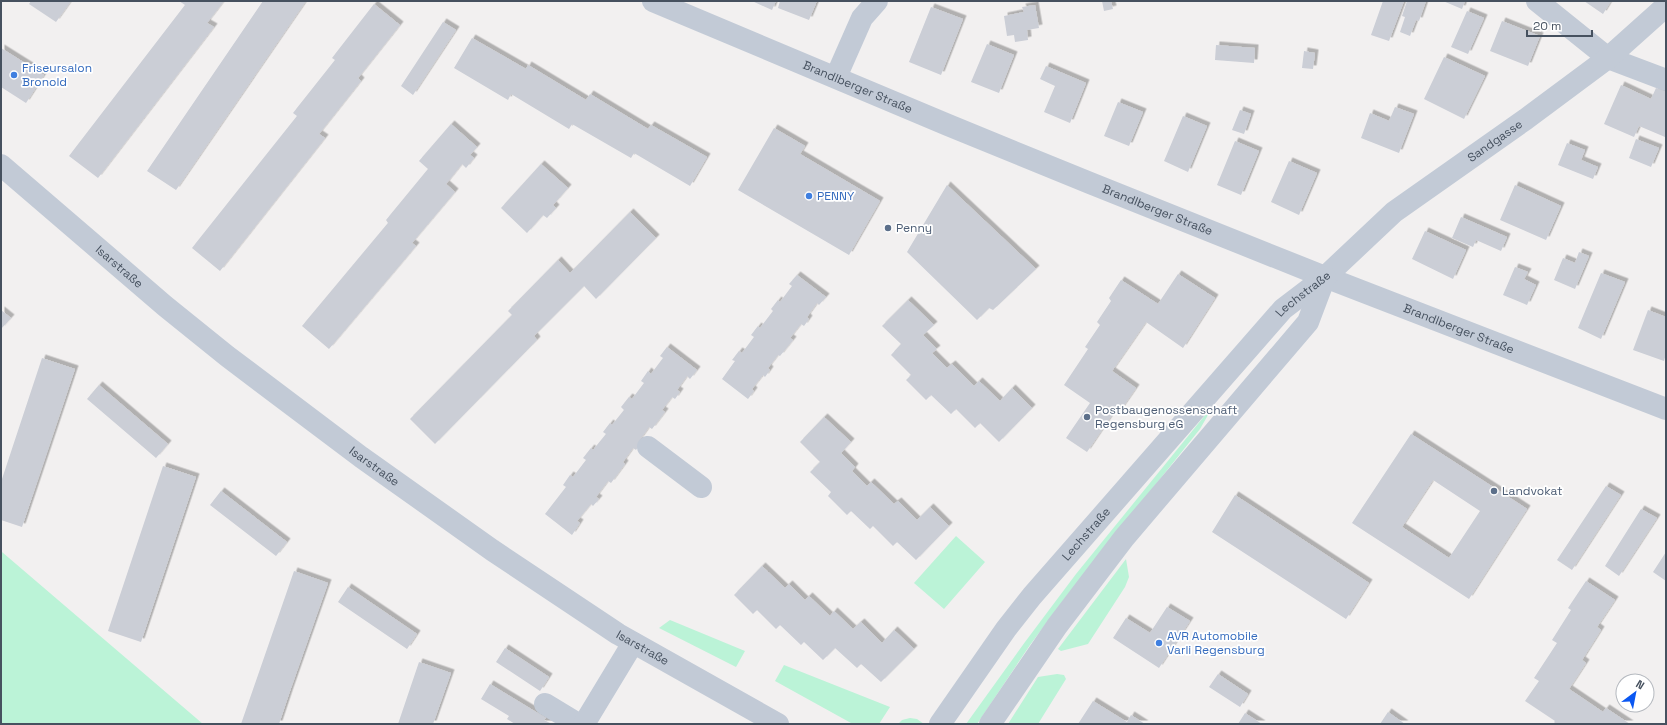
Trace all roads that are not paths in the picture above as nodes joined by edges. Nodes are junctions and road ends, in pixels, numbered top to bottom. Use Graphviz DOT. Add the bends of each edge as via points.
graph roads {
  1 [pos="653,1"];
  2 [pos="877,1"];
  3 [pos="1537,1"];
  4 [pos="1666,6"];
  5 [pos="1608,58"];
  6 [pos="836,77"];
  7 [pos="1666,80"];
  8 [pos="1,165"];
  9 [pos="1325,277"];
  10 [pos="1666,409"];
  11 [pos="648,447"];
  12 [pos="701,487"];
  13 [pos="633,643"];
  14 [pos="545,704"];
  15 [pos="578,724"];
  16 [pos="584,724"];
  17 [pos="778,724"];
  18 [pos="940,724"];
  19 [pos="990,724"];
  1 -- 6 [label="street, Brandlberger Straße"];
  2 -- 6 [label="street" via="862,18"];
  3 -- 5 [label="street"];
  4 -- 5 [label="street, Sandgasse"];
  5 -- 7 [label="street"];
  5 -- 9 [label="street, Sandgasse" via="1394,212"];
  6 -- 9 [label="street, Brandlberger Straße" via="948,125"];
  8 -- 13 [label="street, Isarstraße" via="165,306 288,404 492,550"];
  9 -- 10 [label="street, Brandlberger Straße"];
  9 -- 18 [label="street, Lechstraße" via="1283,309 1032,596"];
  9 -- 19 [label="street, Lechstraße" via="1308,322 1124,538 1053,632"];
  11 -- 12 [label="street"];
  13 -- 16 [label="street"];
  13 -- 17 [label="street, Isarstraße"];
  14 -- 15 [label="street"];
}
